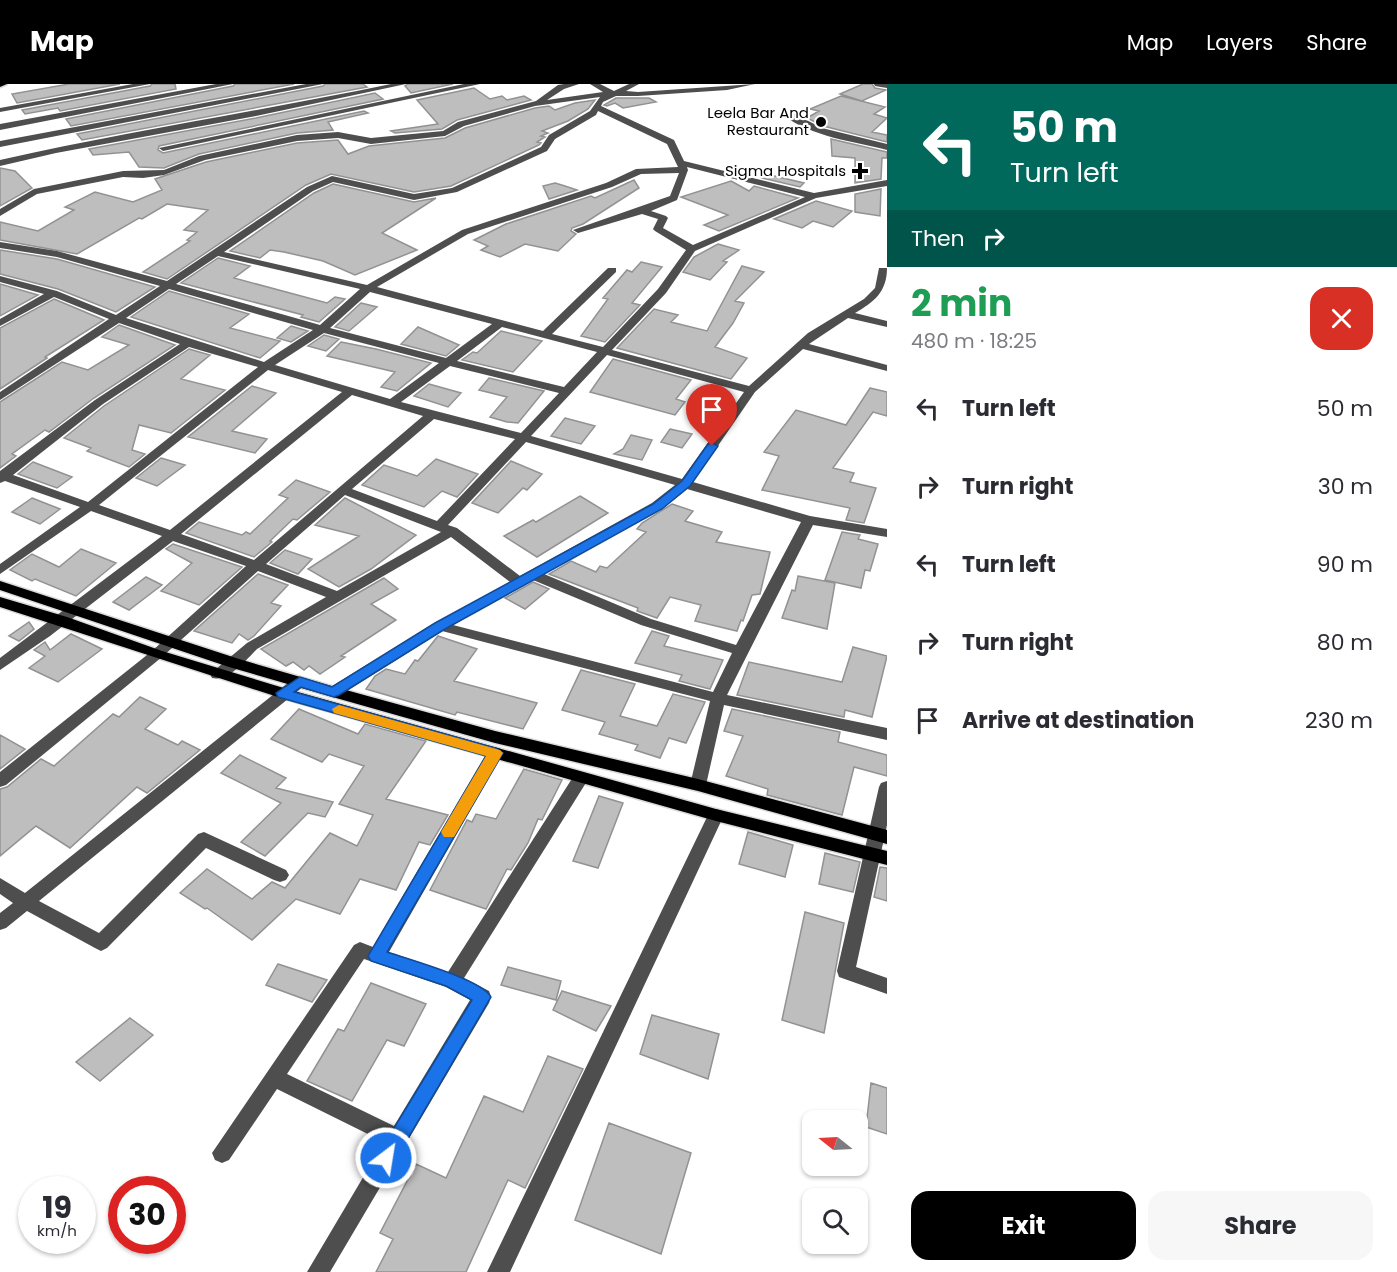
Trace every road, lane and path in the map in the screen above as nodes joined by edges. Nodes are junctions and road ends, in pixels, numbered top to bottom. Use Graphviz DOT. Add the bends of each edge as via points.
graph roads {
  1 [pos="146,84"];
  2 [pos="231,84"];
  3 [pos="320,84"];
  4 [pos="402,84"];
  5 [pos="476,84"];
  6 [pos="575,84"];
  7 [pos="594,84"];
  8 [pos="635,84"];
  9 [pos="681,84"];
  10 [pos="750,84"];
  11 [pos="878,84"];
  12 [pos="887,87"];
  13 [pos="612,93"];
  14 [pos="638,94"];
  15 [pos="249,97"];
  16 [pos="539,103"];
  17 [pos="596,108"];
  18 [pos="0,110"];
  19 [pos="264,112"];
  20 [pos="786,113"];
  21 [pos="285,123"];
  22 [pos="0,127"];
  23 [pos="297,138"];
  24 [pos="0,144"];
  25 [pos="887,147"];
  26 [pos="163,148"];
  27 [pos="0,163"];
  28 [pos="683,166"];
  29 [pos="887,183"];
  30 [pos="814,196"];
  31 [pos="645,212"];
  32 [pos="0,213"];
  33 [pos="578,231"];
  34 [pos="0,245"];
  35 [pos="692,249"];
  36 [pos="216,253"];
  37 [pos="612,270"];
  38 [pos="883,270"];
  39 [pos="1,280"];
  40 [pos="168,286"];
  41 [pos="368,288"];
  42 [pos="53,293"];
  43 [pos="846,314"];
  44 [pos="120,318"];
  45 [pos="0,323"];
  46 [pos="501,323"];
  47 [pos="887,324"];
  48 [pos="321,330"];
  49 [pos="545,335"];
  50 [pos="188,343"];
  51 [pos="801,345"];
  52 [pos="606,351"];
  53 [pos="446,362"];
  54 [pos="266,366"];
  55 [pos="887,368"];
  56 [pos="751,390"];
  57 [pos="350,391"];
  58 [pos="566,391"];
  59 [pos="0,397"];
  60 [pos="392,403"];
  61 [pos="432,415"];
  62 [pos="522,437"];
  63 [pos="1,477"];
  64 [pos="686,483"];
  65 [pos="345,491"];
  66 [pos="89,507"];
  67 [pos="809,520"];
  68 [pos="446,529"];
  69 [pos="887,533"];
  70 [pos="172,536"];
  71 [pos="256,565"];
  72 [pos="0,570"];
  73 [pos="533,575"];
  74 [pos="519,582"];
  75 [pos="0,585"];
  76 [pos="338,597"];
  77 [pos="0,602"];
  78 [pos="76,610"];
  79 [pos="62,621"];
  80 [pos="440,626"];
  81 [pos="171,641"];
  82 [pos="740,651"];
  83 [pos="156,654"];
  84 [pos="234,663"];
  85 [pos="0,664"];
  86 [pos="217,674"];
  87 [pos="300,682"];
  88 [pos="334,692"];
  89 [pos="283,693"];
  90 [pos="718,698"];
  91 [pos="887,734"];
  92 [pos="495,753"];
  93 [pos="581,778"];
  94 [pos="0,781"];
  95 [pos="698,786"];
  96 [pos="887,787"];
  97 [pos="716,815"];
  98 [pos="881,836"];
  99 [pos="879,856"];
  100 [pos="280,875"];
  101 [pos="0,885"];
  102 [pos="27,903"];
  103 [pos="0,923"];
  104 [pos="377,956"];
  105 [pos="452,981"];
  106 [pos="887,986"];
  107 [pos="273,1077"];
  108 [pos="398,1138"];
  109 [pos="222,1153"];
  110 [pos="318,1272"];
  111 [pos="498,1272"];
  1 -- 18 [label="street"];
  2 -- 15 [label="street"];
  2 -- 22 [label="street"];
  3 -- 15 [label="street"];
  4 -- 19 [label="street"];
  5 -- 21 [label="street"];
  6 -- 16 [label="street" via="561,87"];
  7 -- 13 [label="street"];
  8 -- 13 [label="street"];
  9 -- 14 [label="street"];
  10 -- 14 [label="street"];
  11 -- 12 [label="street"];
  13 -- 14 [label="street"];
  13 -- 16 [label="street"];
  13 -- 17 [label="street" via="600,100"];
  15 -- 19 [label="street"];
  15 -- 24 [label="street"];
  16 -- 23 [label="street" via="461,124 445,133 370,141 338,135"];
  17 -- 28 [label="street" via="671,142"];
  17 -- 36 [label="street" via="552,137 544,149 454,190 414,197 332,179 310,189"];
  19 -- 21 [label="street"];
  19 -- 27 [label="street"];
  20 -- 25 [label="street" via="807,126"];
  21 -- 23 [label="street"];
  21 -- 26 [label="street"];
  23 -- 32 [label="street" via="202,158 164,172 123,174 34,192"];
  28 -- 30 [label="street"];
  28 -- 31 [label="street" via="674,198"];
  28 -- 41 [label="street" via="639,171 609,185 465,232"];
  29 -- 30 [label="street"];
  30 -- 35 [label="street"];
  31 -- 33 [label="street"];
  31 -- 35 [label="street" via="663,218 658,229"];
  34 -- 40 [label="street" via="28,247"];
  35 -- 52 [label="street" via="662,291"];
  36 -- 40 [label="street"];
  36 -- 41 [label="street"];
  37 -- 49 [label="street"];
  38 -- 43 [label="street" via="880,289"];
  39 -- 42 [label="street"];
  40 -- 44 [label="street"];
  40 -- 48 [label="street"];
  41 -- 46 [label="street"];
  41 -- 48 [label="street"];
  42 -- 44 [label="street"];
  42 -- 45 [label="street"];
  43 -- 47 [label="street"];
  43 -- 51 [label="street"];
  44 -- 50 [label="street"];
  44 -- 59 [label="street"];
  46 -- 49 [label="street"];
  46 -- 53 [label="street"];
  48 -- 53 [label="street"];
  48 -- 54 [label="street"];
  49 -- 52 [label="street"];
  50 -- 54 [label="street"];
  50 -- 63 [label="street" via="99,402"];
  51 -- 55 [label="street"];
  51 -- 56 [label="street"];
  52 -- 56 [label="street"];
  52 -- 58 [label="street"];
  53 -- 58 [label="street"];
  53 -- 60 [label="street"];
  54 -- 57 [label="street"];
  54 -- 66 [label="street"];
  56 -- 64 [label="street"];
  57 -- 60 [label="street"];
  57 -- 70 [label="street"];
  58 -- 62 [label="street"];
  60 -- 61 [label="street"];
  61 -- 62 [label="street"];
  61 -- 65 [label="street"];
  62 -- 64 [label="street"];
  62 -- 68 [label="street"];
  63 -- 66 [label="street"];
  64 -- 67 [label="street"];
  64 -- 73 [label="street" via="657,506"];
  65 -- 68 [label="street"];
  65 -- 71 [label="street"];
  66 -- 70 [label="street"];
  66 -- 72 [label="street"];
  67 -- 69 [label="street"];
  67 -- 82 [label="street"];
  68 -- 74 [label="street"];
  68 -- 76 [label="street"];
  70 -- 71 [label="street"];
  70 -- 78 [label="street"];
  71 -- 76 [label="street"];
  71 -- 81 [label="street"];
  73 -- 74 [label="street"];
  73 -- 82 [label="street" via="646,622"];
  74 -- 80 [label="street"];
  75 -- 78 [label="main road"];
  76 -- 84 [label="street" via="252,646"];
  77 -- 79 [label="main road"];
  78 -- 79 [label="street"];
  78 -- 81 [label="main road"];
  79 -- 83 [label="main road"];
  79 -- 85 [label="street"];
  80 -- 88 [label="street"];
  80 -- 90 [label="street"];
  81 -- 83 [label="street"];
  81 -- 84 [label="main road"];
  82 -- 90 [label="street"];
  83 -- 86 [label="main road"];
  83 -- 94 [label="street"];
  84 -- 86 [label="street"];
  84 -- 87 [label="main road"];
  86 -- 89 [label="main road"];
  87 -- 88 [label="main road"];
  87 -- 89 [label="street"];
  88 -- 95 [label="main road" via="495,737"];
  89 -- 92 [label="main road"];
  89 -- 102 [label="street"];
  90 -- 91 [label="street"];
  90 -- 95 [label="street"];
  92 -- 93 [label="main road"];
  92 -- 104 [label="street"];
  93 -- 97 [label="main road"];
  93 -- 105 [label="street"];
  95 -- 98 [label="main road"];
  96 -- 98 [label="street"];
  97 -- 99 [label="main road"];
  97 -- 111 [label="street"];
  98 -- 99 [label="street"];
  99 -- 106 [label="street" via="846,971"];
  100 -- 102 [label="street" via="204,840 101,943"];
  101 -- 102 [label="street"];
  102 -- 103 [label="street"];
  104 -- 105 [label="street"];
  104 -- 107 [label="street" via="360,950"];
  105 -- 108 [label="street" via="482,997"];
  107 -- 108 [label="street"];
  107 -- 109 [label="street"];
  108 -- 110 [label="street"];
}
